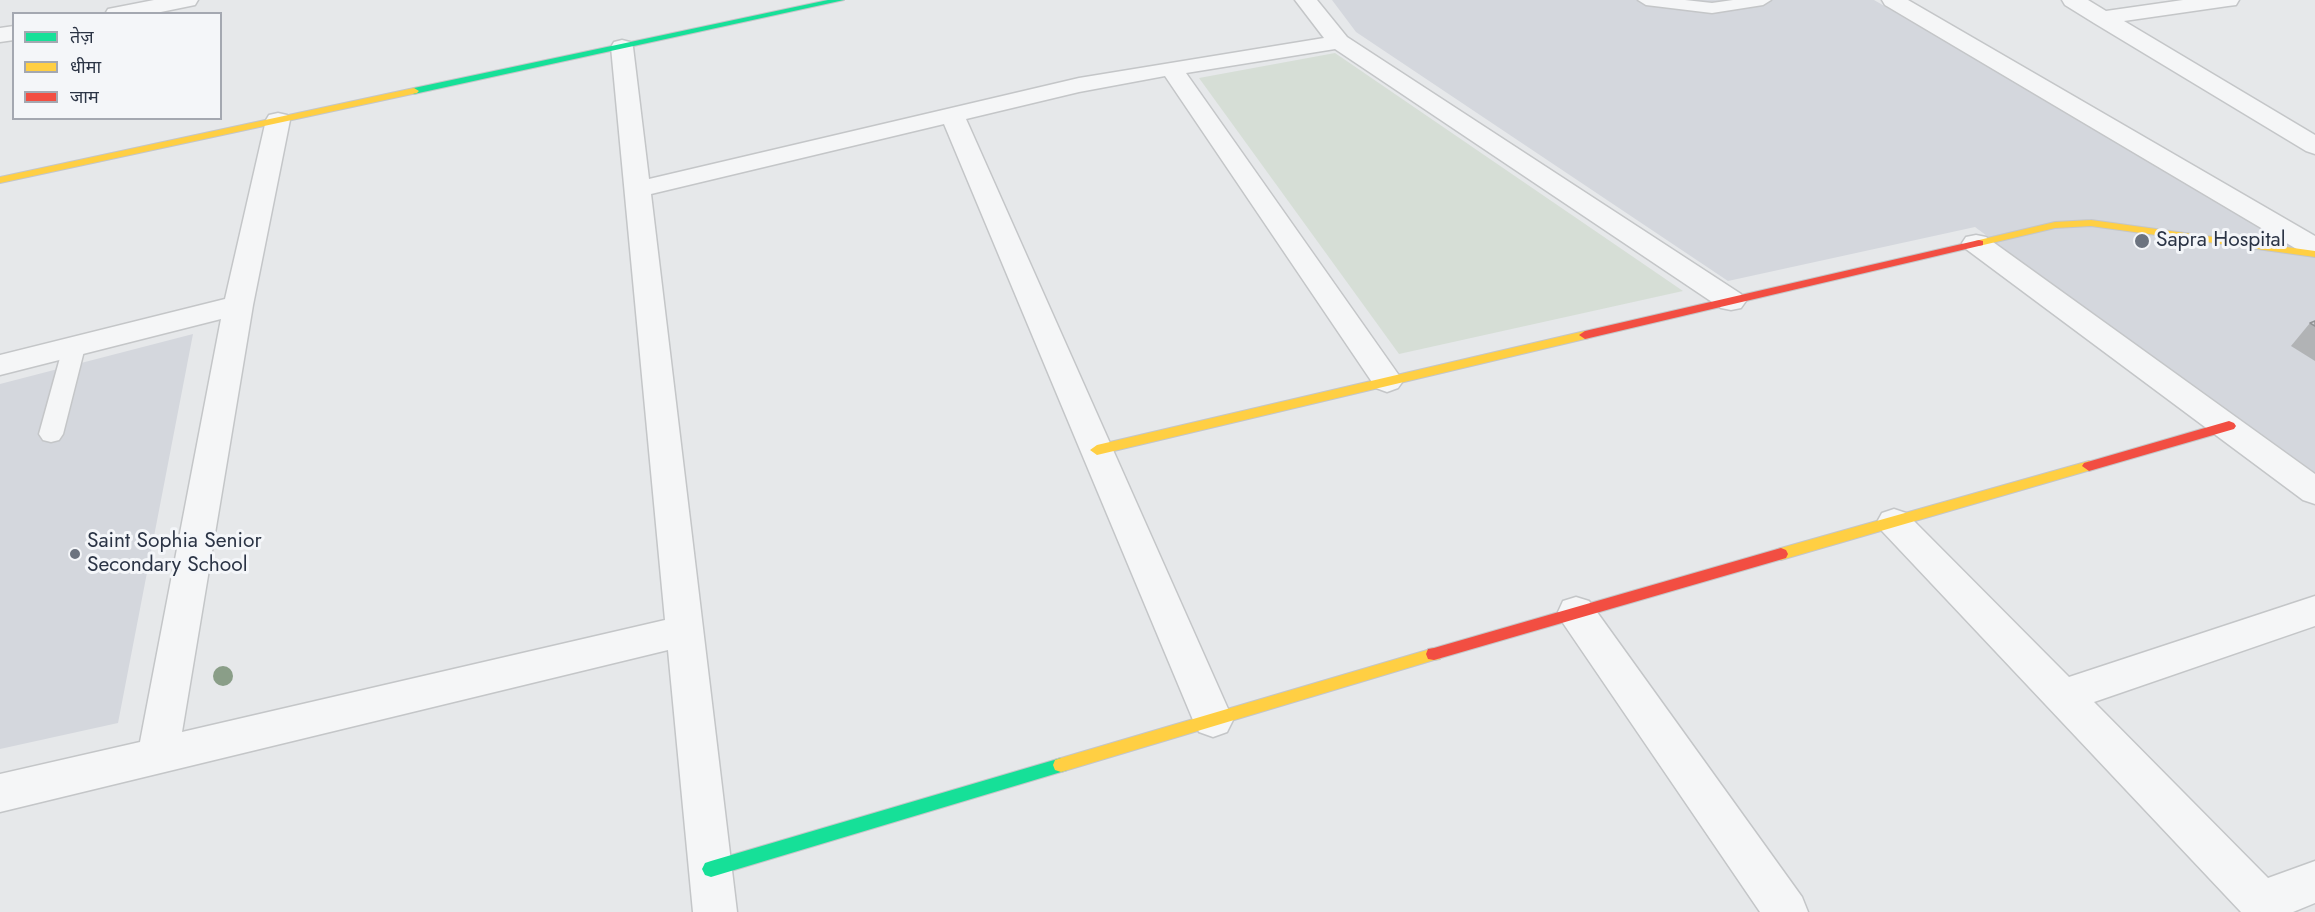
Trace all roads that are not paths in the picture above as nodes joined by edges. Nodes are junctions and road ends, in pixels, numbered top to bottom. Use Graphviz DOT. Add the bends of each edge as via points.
graph roads {
  1 [pos="188,0"];
  2 [pos="840,0"];
  3 [pos="1306,0"];
  4 [pos="1646,0"];
  5 [pos="1763,0"];
  6 [pos="1893,0"];
  7 [pos="2073,0"];
  8 [pos="2228,0"];
  9 [pos="785,6"];
  10 [pos="126,12"];
  11 [pos="2102,18"];
  12 [pos="1340,42"];
  13 [pos="622,47"];
  14 [pos="1171,68"];
  15 [pos="952,114"];
  16 [pos="278,120"];
  17 [pos="2315,146"];
  18 [pos="0,180"];
  19 [pos="638,189"];
  20 [pos="1976,243"];
  21 [pos="2315,248"];
  22 [pos="2315,254"];
  23 [pos="1731,301"];
  24 [pos="238,305"];
  25 [pos="74,346"];
  26 [pos="0,365"];
  27 [pos="1387,381"];
  28 [pos="2229,426"];
  29 [pos="51,434"];
  30 [pos="1097,450"];
  31 [pos="2315,491"];
  32 [pos="1894,522"];
  33 [pos="2315,611"];
  34 [pos="1576,612"];
  35 [pos="685,631"];
  36 [pos="2062,696"];
  37 [pos="1214,720"];
  38 [pos="158,756"];
  39 [pos="0,793"];
  40 [pos="711,869"];
  41 [pos="2315,882"];
  42 [pos="2266,907"];
  43 [pos="715,912"];
  44 [pos="1786,912"];
  1 -- 10 [label="street"];
  2 -- 9 [label="street"];
  3 -- 12 [label="street"];
  4 -- 5 [label="lane" via="1712,8"];
  6 -- 21 [label="street"];
  7 -- 11 [label="street"];
  8 -- 11 [label="street"];
  9 -- 13 [label="street"];
  11 -- 17 [label="street"];
  12 -- 14 [label="street"];
  12 -- 23 [label="street"];
  13 -- 16 [label="street"];
  13 -- 19 [label="street"];
  14 -- 15 [label="street"];
  14 -- 27 [label="street"];
  15 -- 19 [label="street"];
  15 -- 30 [label="street"];
  16 -- 18 [label="street"];
  16 -- 24 [label="street"];
  19 -- 35 [label="street"];
  20 -- 22 [label="street" via="2055,225 2091,224"];
  20 -- 23 [label="street"];
  20 -- 28 [label="street"];
  23 -- 27 [label="street"];
  24 -- 25 [label="street"];
  24 -- 38 [label="street"];
  25 -- 26 [label="street"];
  25 -- 29 [label="lane"];
  27 -- 30 [label="street"];
  28 -- 31 [label="street"];
  28 -- 32 [label="street"];
  30 -- 37 [label="street"];
  32 -- 34 [label="street"];
  32 -- 36 [label="street"];
  33 -- 36 [label="street"];
  34 -- 37 [label="street"];
  34 -- 44 [label="street"];
  35 -- 38 [label="street"];
  35 -- 40 [label="street"];
  36 -- 42 [label="street"];
  37 -- 40 [label="street"];
  38 -- 39 [label="street"];
  40 -- 43 [label="street"];
  41 -- 42 [label="street"];
}
